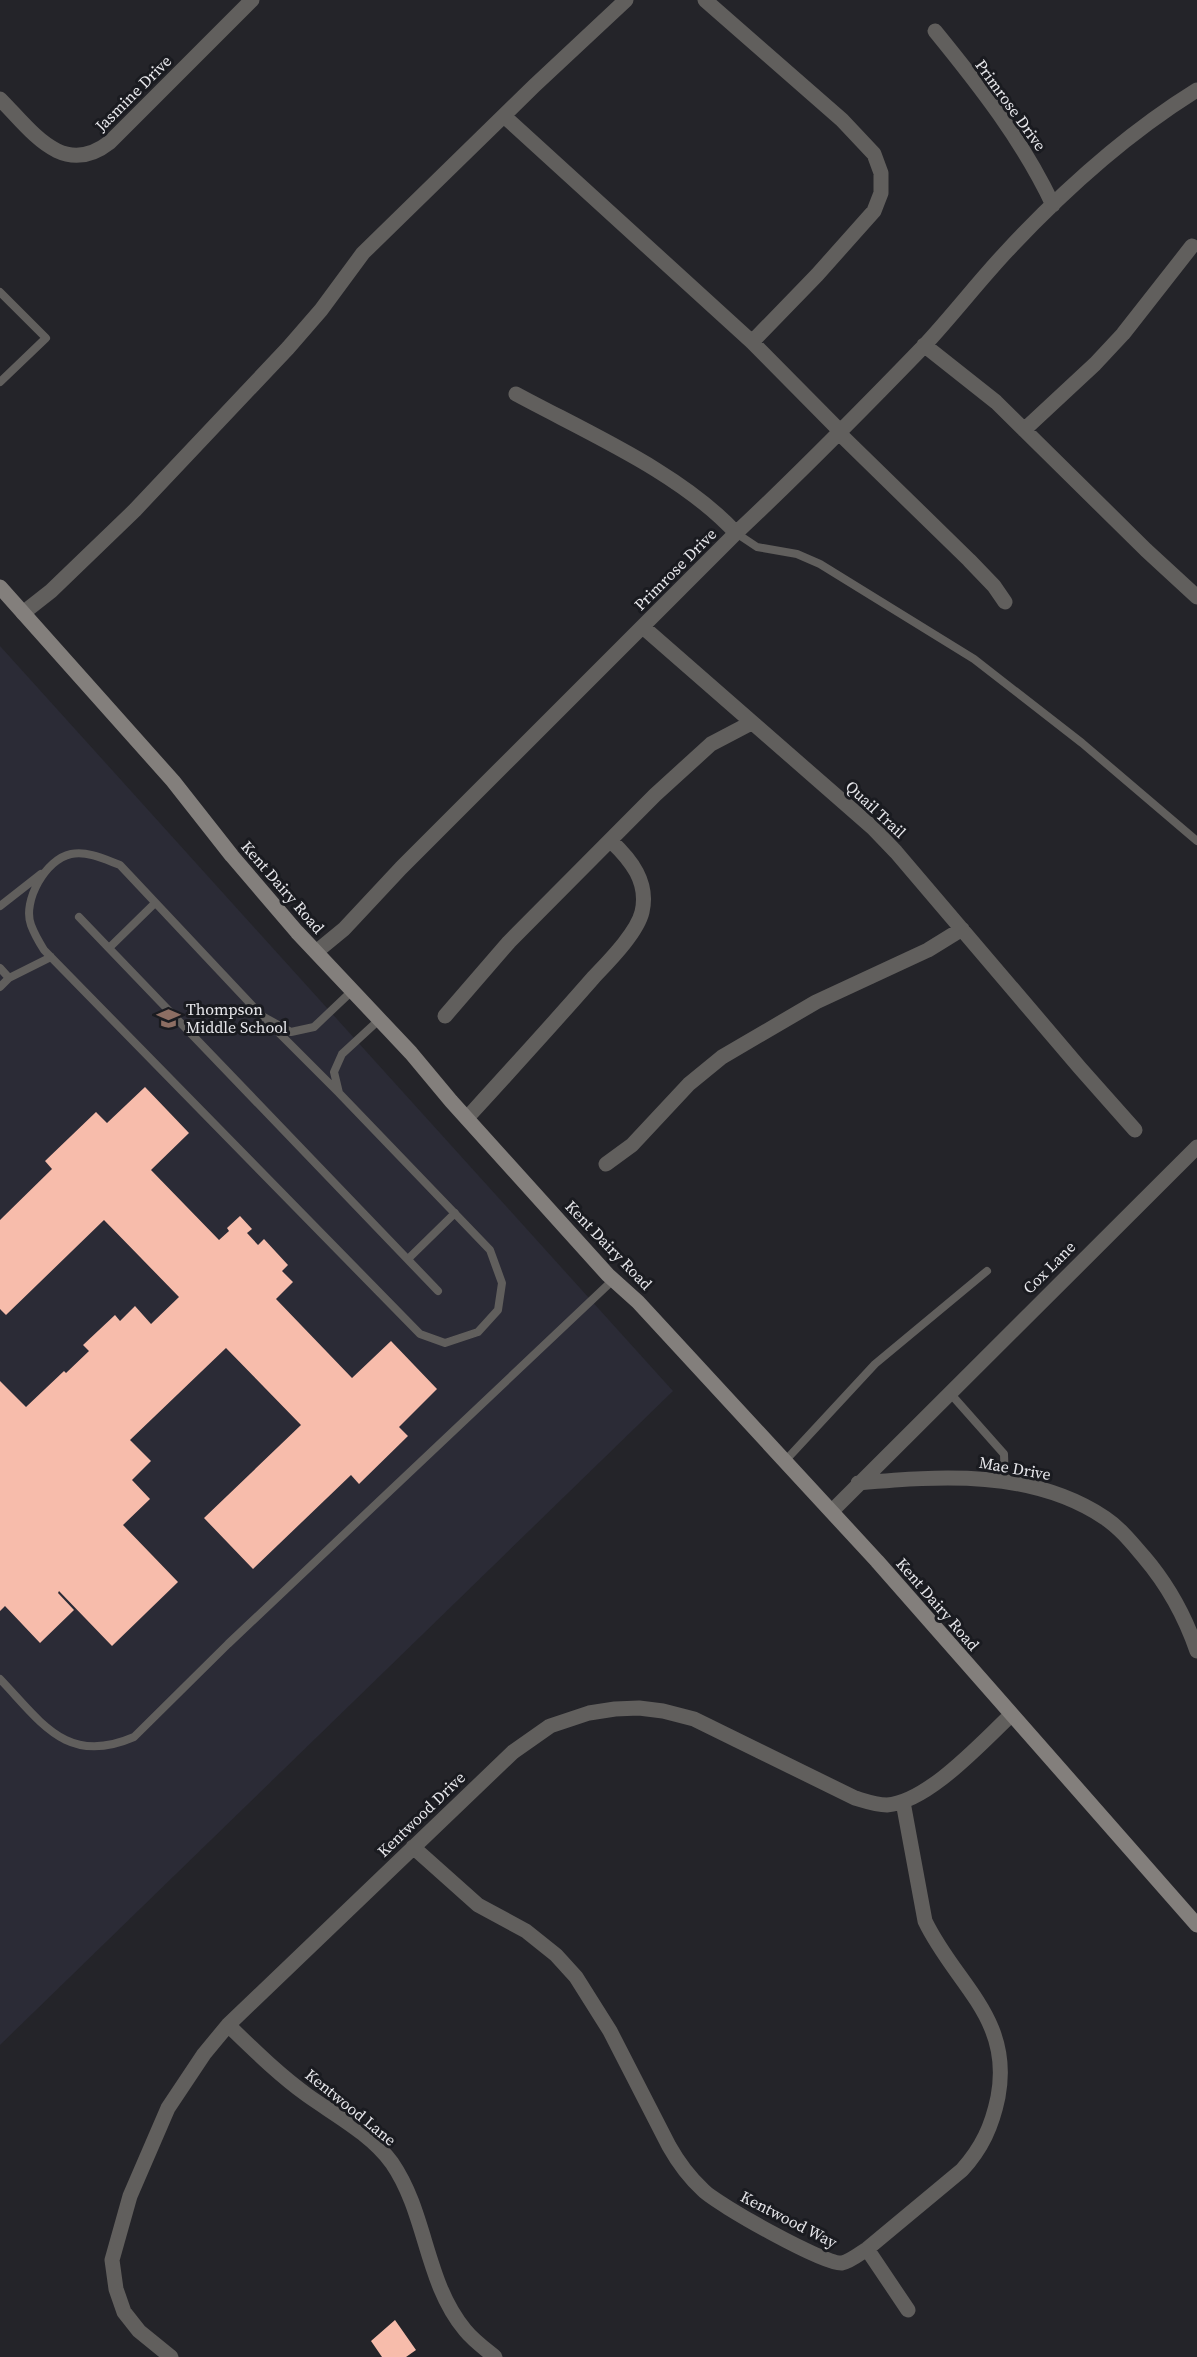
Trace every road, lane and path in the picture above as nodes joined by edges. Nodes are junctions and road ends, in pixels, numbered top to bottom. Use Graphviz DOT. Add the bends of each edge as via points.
graph roads {
  1 [pos="252,0"];
  2 [pos="626,0"];
  3 [pos="705,0"];
  4 [pos="934,31"];
  5 [pos="1197,90"];
  6 [pos="0,99"];
  7 [pos="504,116"];
  8 [pos="1053,205"];
  9 [pos="1192,246"];
  10 [pos="0,292"];
  11 [pos="752,342"];
  12 [pos="924,345"];
  13 [pos="0,382"];
  14 [pos="516,394"];
  15 [pos="840,430"];
  16 [pos="1024,430"];
  17 [pos="736,533"];
  18 [pos="0,587"];
  19 [pos="1196,595"];
  20 [pos="1005,602"];
  21 [pos="23,614"];
  22 [pos="644,627"];
  23 [pos="751,723"];
  24 [pos="610,841"];
  25 [pos="1197,841"];
  26 [pos="45,871"];
  27 [pos="155,903"];
  28 [pos="0,906"];
  29 [pos="79,917"];
  30 [pos="962,929"];
  31 [pos="109,948"];
  32 [pos="316,952"];
  33 [pos="51,957"];
  34 [pos="0,968"];
  35 [pos="9,978"];
  36 [pos="0,987"];
  37 [pos="353,990"];
  38 [pos="262,1016"];
  39 [pos="445,1016"];
  40 [pos="380,1019"];
  41 [pos="339,1093"];
  42 [pos="467,1118"];
  43 [pos="1135,1130"];
  44 [pos="1197,1147"];
  45 [pos="606,1164"];
  46 [pos="455,1213"];
  47 [pos="408,1259"];
  48 [pos="987,1271"];
  49 [pos="613,1280"];
  50 [pos="438,1291"];
  51 [pos="949,1392"];
  52 [pos="785,1461"];
  53 [pos="1005,1482"];
  54 [pos="858,1483"];
  55 [pos="831,1511"];
  56 [pos="1197,1651"];
  57 [pos="0,1679"];
  58 [pos="1011,1715"];
  59 [pos="903,1802"];
  60 [pos="413,1847"];
  61 [pos="1197,1925"];
  62 [pos="228,2025"];
  63 [pos="867,2249"];
  64 [pos="908,2310"];
  65 [pos="171,2357"];
  66 [pos="495,2357"];
  1 -- 6 [label="street, Jasmine Drive" via="110,142 88,155 56,151"];
  2 -- 7 [label="street"];
  3 -- 11 [label="street" via="842,120 874,154 881,173 881,193 874,211"];
  4 -- 8 [label="street, Primrose Drive" via="993,105 1041,179"];
  5 -- 8 [label="street, Primrose Drive" via="1118,145"];
  7 -- 11 [label="street"];
  7 -- 21 [label="street" via="363,253 288,348 135,510"];
  8 -- 12 [label="street, Primrose Drive"];
  9 -- 16 [label="street" via="1123,334"];
  10 -- 13 [label="lane" via="46,338"];
  11 -- 15 [label="street"];
  12 -- 15 [label="street, Primrose Drive"];
  12 -- 16 [label="street" via="996,402"];
  14 -- 17 [label="street" via="644,463 718,513"];
  15 -- 17 [label="street, Primrose Drive"];
  15 -- 20 [label="street" via="988,579"];
  16 -- 19 [label="street"];
  17 -- 22 [label="street, Primrose Drive"];
  17 -- 25 [label="lane" via="757,547 797,554 820,564 974,659 1082,742"];
  18 -- 21 [label="street, Kent Dairy Road"];
  21 -- 32 [label="street, Kent Dairy Road" via="173,781"];
  22 -- 23 [label="street, Quail Trail"];
  22 -- 32 [label="street, Primrose Drive" via="344,929"];
  23 -- 24 [label="street" via="711,744"];
  23 -- 30 [label="street, Quail Trail" via="873,828"];
  24 -- 39 [label="street" via="509,942"];
  24 -- 42 [label="street" via="640,877 644,898 640,919 608,962"];
  26 -- 27 [label="lane" via="69,854 95,855 120,865"];
  26 -- 28 [label="lane"];
  26 -- 33 [label="lane" via="32,895 30,923"];
  27 -- 31 [label="lane"];
  27 -- 38 [label="lane"];
  29 -- 31 [label="lane"];
  30 -- 43 [label="street, Quail Trail"];
  30 -- 45 [label="street" via="928,950 816,1002 722,1057 689,1084 632,1145"];
  31 -- 47 [label="lane"];
  32 -- 37 [label="street, Kent Dairy Road"];
  33 -- 35 [label="lane"];
  33 -- 46 [label="lane" via="420,1334 445,1343 478,1332 498,1310 502,1283 490,1250"];
  34 -- 35 [label="lane"];
  35 -- 36 [label="lane"];
  37 -- 38 [label="lane" via="314,1027 291,1032"];
  37 -- 40 [label="street, Kent Dairy Road"];
  38 -- 41 [label="lane"];
  40 -- 41 [label="lane" via="342,1054 334,1072"];
  40 -- 42 [label="street, Kent Dairy Road"];
  41 -- 46 [label="lane"];
  42 -- 49 [label="street, Kent Dairy Road"];
  44 -- 51 [label="street, Cox Lane"];
  46 -- 47 [label="lane"];
  47 -- 50 [label="lane"];
  48 -- 52 [label="lane" via="875,1364"];
  49 -- 52 [label="street, Kent Dairy Road"];
  49 -- 57 [label="lane" via="134,1737 114,1746 73,1744 51,1733"];
  51 -- 53 [label="lane" via="1004,1454"];
  51 -- 54 [label="street, Cox Lane"];
  52 -- 55 [label="street, Kent Dairy Road"];
  53 -- 54 [label="street, Mae Drive" via="961,1478"];
  53 -- 56 [label="street, Mae Drive" via="1062,1495 1106,1518 1125,1535 1173,1596"];
  54 -- 55 [label="street, Cox Lane"];
  55 -- 58 [label="street, Kent Dairy Road"];
  58 -- 59 [label="street, Kentwood Drive" via="926,1790"];
  58 -- 61 [label="street, Kent Dairy Road"];
  59 -- 60 [label="street, Kentwood Drive" via="877,1804 855,1798 694,1719 663,1711 615,1709 567,1719 530,1738"];
  59 -- 63 [label="street, Kentwood Way" via="925,1921 983,2009 1000,2054 1001,2081 989,2129 974,2157"];
  60 -- 62 [label="street, Kentwood Drive"];
  60 -- 63 [label="street, Kentwood Way" via="478,1905 526,1931 576,1977 610,2031 679,2163 703,2190 741,2216 825,2259 840,2263"];
  62 -- 65 [label="street, Kentwood Drive" via="168,2108 130,2196 112,2260 124,2312 139,2331"];
  62 -- 66 [label="street, Kentwood Lane" via="270,2065 375,2145 391,2162 410,2194 438,2280 456,2317"];
  63 -- 64 [label="street"];
}
